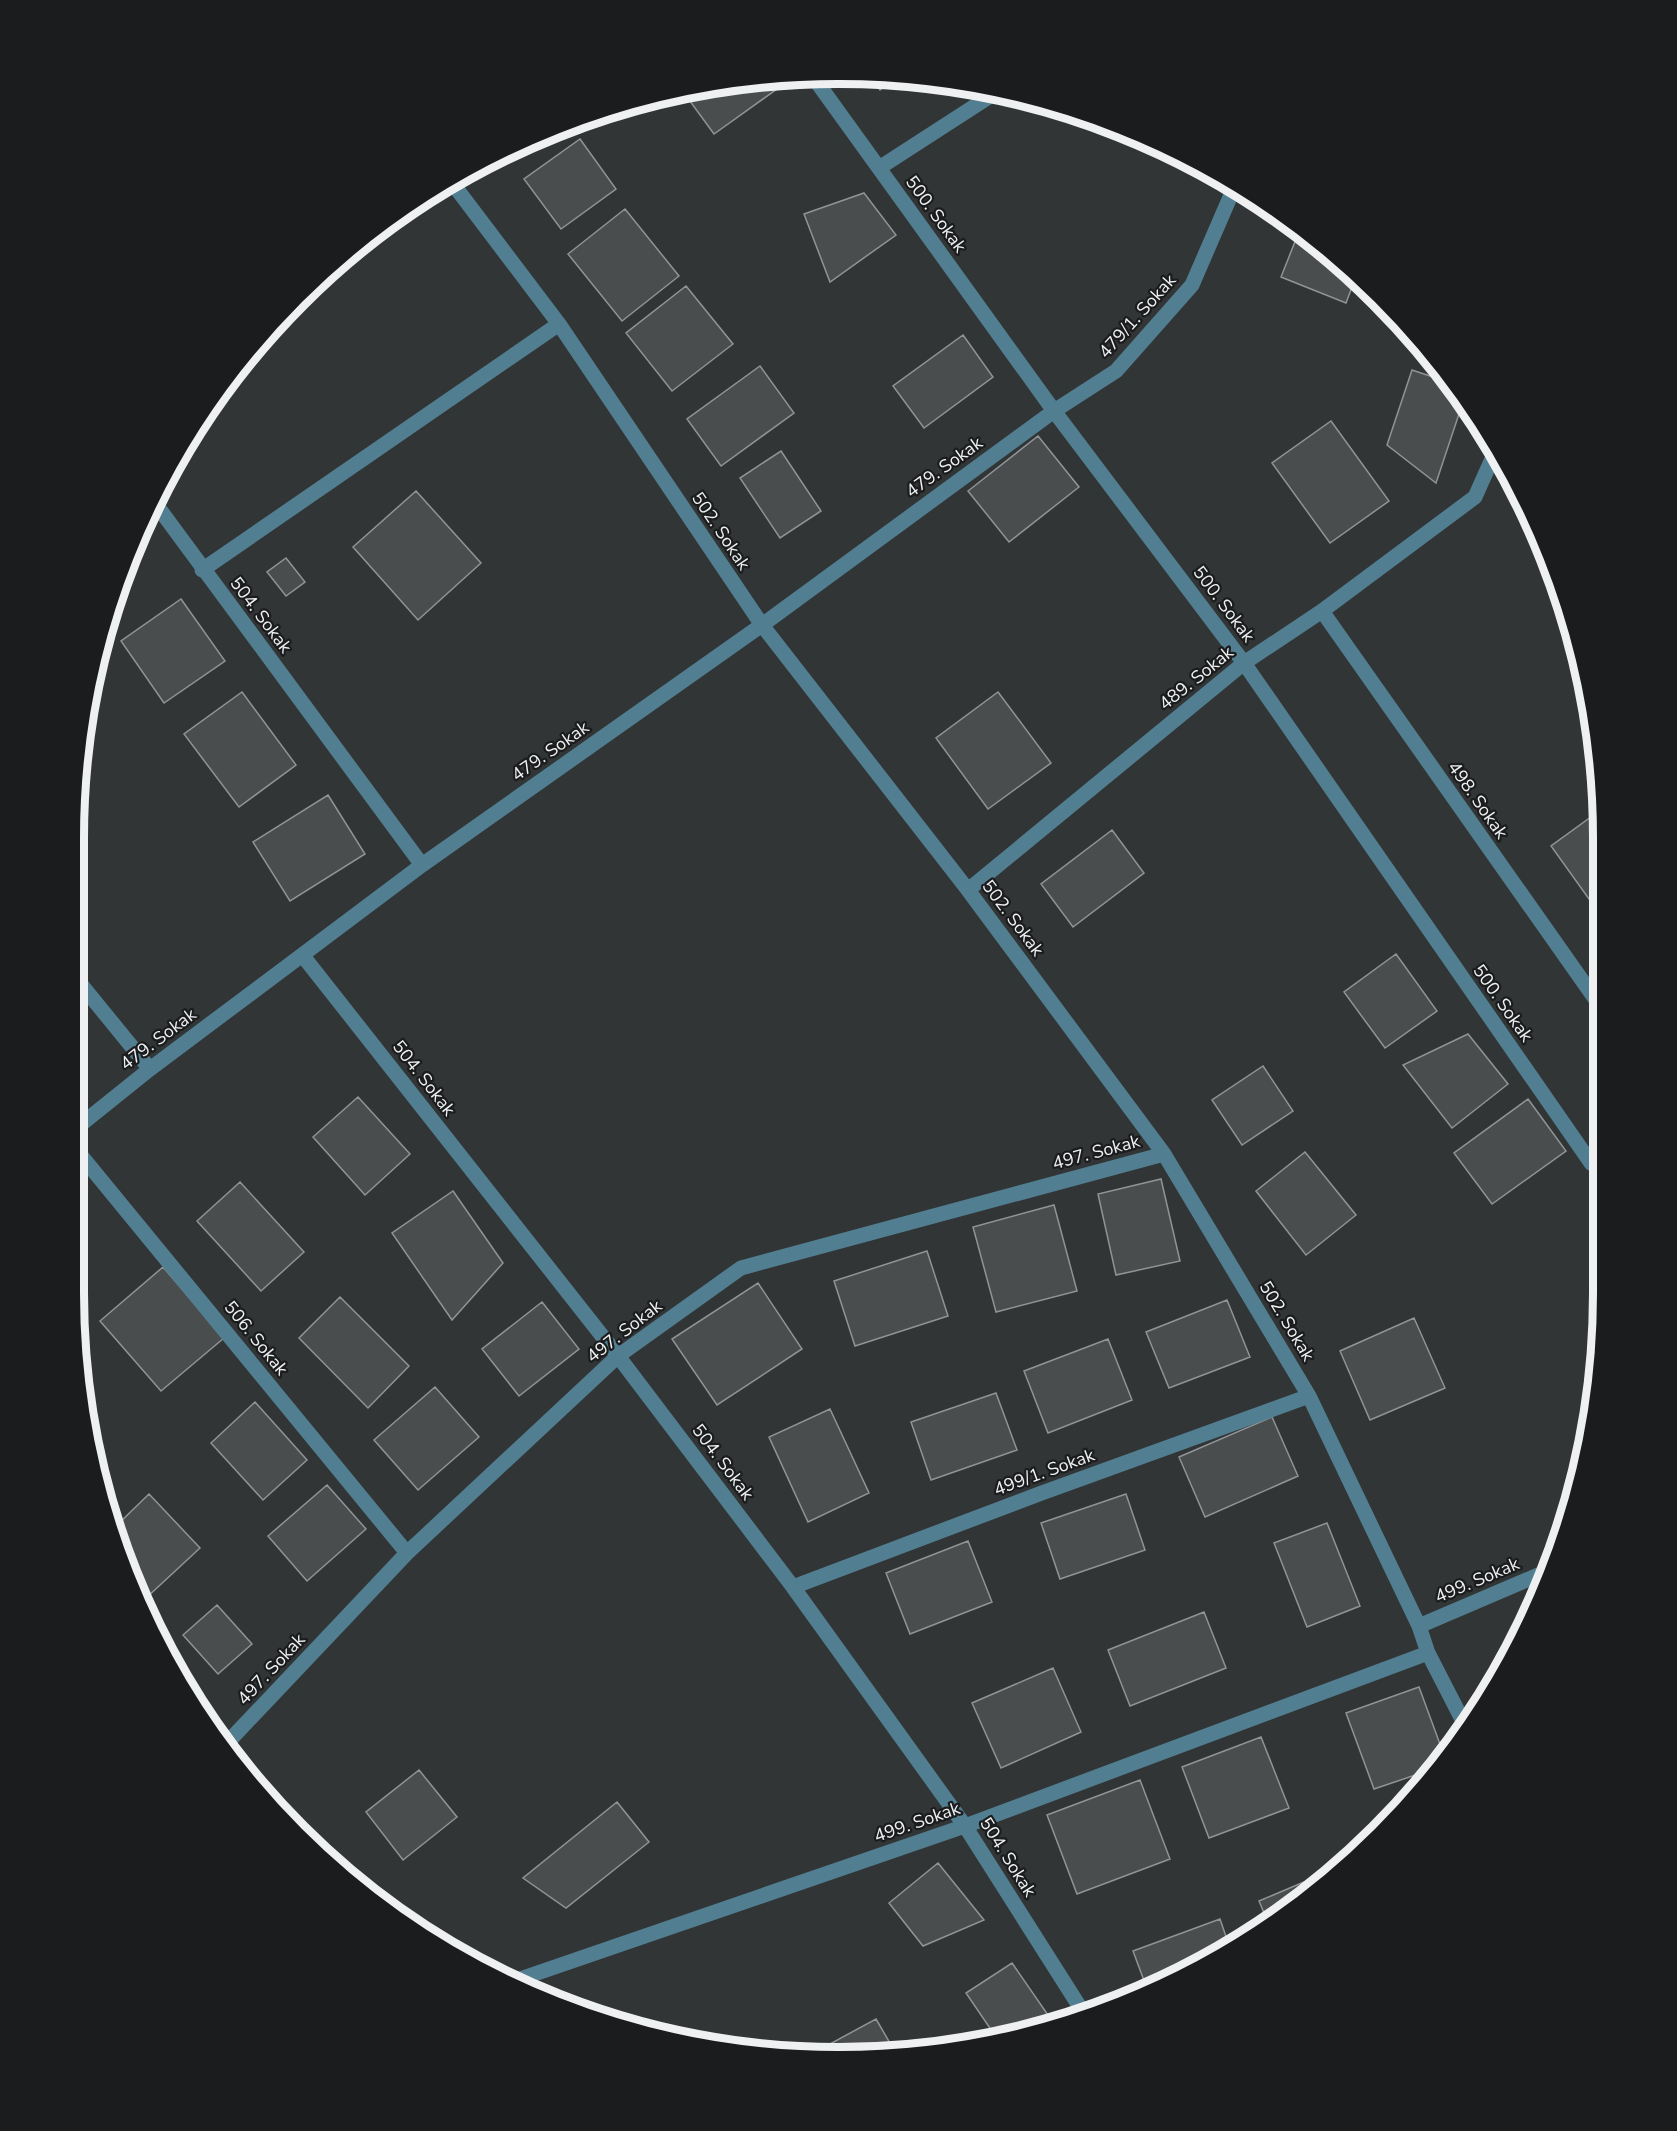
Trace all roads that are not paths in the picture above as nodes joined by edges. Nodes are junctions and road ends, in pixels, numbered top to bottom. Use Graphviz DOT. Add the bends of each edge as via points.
graph roads {
  1 [pos="819,85"];
  2 [pos="987,98"];
  3 [pos="879,168"];
  4 [pos="456,188"];
  5 [pos="1231,194"];
  6 [pos="559,324"];
  7 [pos="1054,411"];
  8 [pos="1491,460"];
  9 [pos="160,510"];
  10 [pos="202,570"];
  11 [pos="1322,611"];
  12 [pos="762,625"];
  13 [pos="1244,663"];
  14 [pos="422,865"];
  15 [pos="968,890"];
  16 [pos="303,956"];
  17 [pos="84,988"];
  18 [pos="1593,996"];
  19 [pos="150,1069"];
  20 [pos="84,1122"];
  21 [pos="1164,1154"];
  22 [pos="1593,1155"];
  23 [pos="84,1159"];
  24 [pos="618,1356"];
  25 [pos="1309,1396"];
  26 [pos="407,1553"];
  27 [pos="1538,1575"];
  28 [pos="793,1587"];
  29 [pos="1419,1626"];
  30 [pos="1428,1653"];
  31 [pos="1461,1718"];
  32 [pos="231,1739"];
  33 [pos="965,1826"];
  34 [pos="524,1978"];
  35 [pos="1080,2007"];
  1 -- 3 [label="street, 500. Sokak"];
  2 -- 3 [label="street"];
  3 -- 7 [label="street, 500. Sokak"];
  4 -- 6 [label="street, 502. Sokak"];
  5 -- 7 [label="street, 479/1. Sokak" via="1192,285 1116,371"];
  6 -- 10 [label="street"];
  6 -- 12 [label="street, 502. Sokak"];
  7 -- 12 [label="street, 479. Sokak"];
  7 -- 13 [label="street, 500. Sokak"];
  8 -- 11 [label="street, 489. Sokak" via="1475,497"];
  9 -- 10 [label="street, 504. Sokak"];
  10 -- 14 [label="street, 504. Sokak"];
  11 -- 13 [label="street, 489. Sokak"];
  11 -- 18 [label="street, 498. Sokak"];
  12 -- 14 [label="street, 479. Sokak"];
  12 -- 15 [label="street, 502. Sokak"];
  13 -- 15 [label="street, 489. Sokak"];
  13 -- 22 [label="street, 500. Sokak"];
  14 -- 16 [label="street, 479. Sokak"];
  15 -- 21 [label="street, 502. Sokak"];
  16 -- 19 [label="street, 479. Sokak"];
  16 -- 24 [label="street, 504. Sokak"];
  17 -- 19 [label="street"];
  19 -- 20 [label="street, 479. Sokak"];
  21 -- 24 [label="street, 497. Sokak" via="741,1268"];
  21 -- 25 [label="street, 502. Sokak"];
  23 -- 26 [label="street, 506. Sokak"];
  24 -- 26 [label="street, 497. Sokak"];
  24 -- 28 [label="street, 504. Sokak"];
  25 -- 28 [label="street, 499/1. Sokak"];
  25 -- 29 [label="street, 502. Sokak"];
  26 -- 32 [label="street, 497. Sokak"];
  27 -- 29 [label="street, 499. Sokak"];
  28 -- 33 [label="street, 504. Sokak"];
  29 -- 30 [label="street, 502. Sokak"];
  30 -- 31 [label="street, 502. Sokak"];
  30 -- 33 [label="street, 499. Sokak"];
  33 -- 34 [label="street, 499. Sokak"];
  33 -- 35 [label="street, 504. Sokak"];
}
